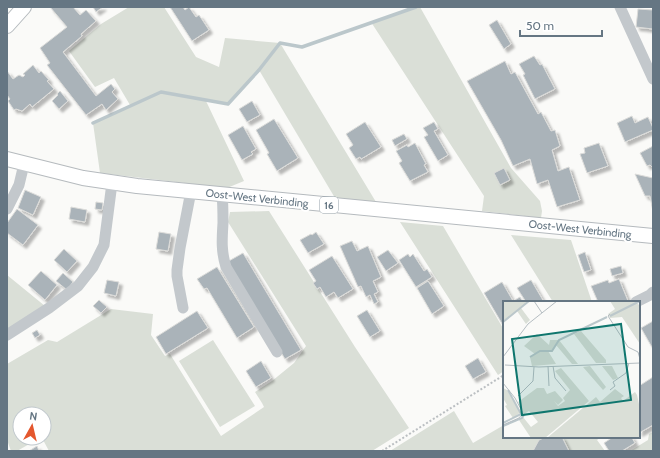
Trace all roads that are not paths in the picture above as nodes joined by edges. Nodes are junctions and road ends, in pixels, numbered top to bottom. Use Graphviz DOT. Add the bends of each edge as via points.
graph roads {
  1 [pos="620,7"];
  2 [pos="20,9"];
  3 [pos="7,26"];
  4 [pos="653,79"];
  5 [pos="7,159"];
  6 [pos="24,164"];
  7 [pos="112,183"];
  8 [pos="191,191"];
  9 [pos="222,194"];
  10 [pos="7,209"];
  11 [pos="653,236"];
  12 [pos="653,292"];
  13 [pos="638,301"];
  14 [pos="183,308"];
  15 [pos="7,335"];
  16 [pos="277,352"];
  1 -- 4 [label="lane"];
  2 -- 3 [label="main road"];
  5 -- 6 [label="main road, Oost-West Verbinding / 16"];
  6 -- 7 [label="main road, Oost-West Verbinding / 16"];
  6 -- 10 [label="lane" via="19,185"];
  7 -- 8 [label="main road, Oost-West Verbinding / 16"];
  7 -- 15 [label="lane" via="104,245 93,267 78,286"];
  8 -- 9 [label="main road, Oost-West Verbinding / 16"];
  8 -- 14 [label="lane" via="177,270"];
  9 -- 11 [label="main road, Oost-West Verbinding / 16"];
  9 -- 16 [label="lane" via="222,249 226,267"];
  12 -- 13 [label="lane"];
}
